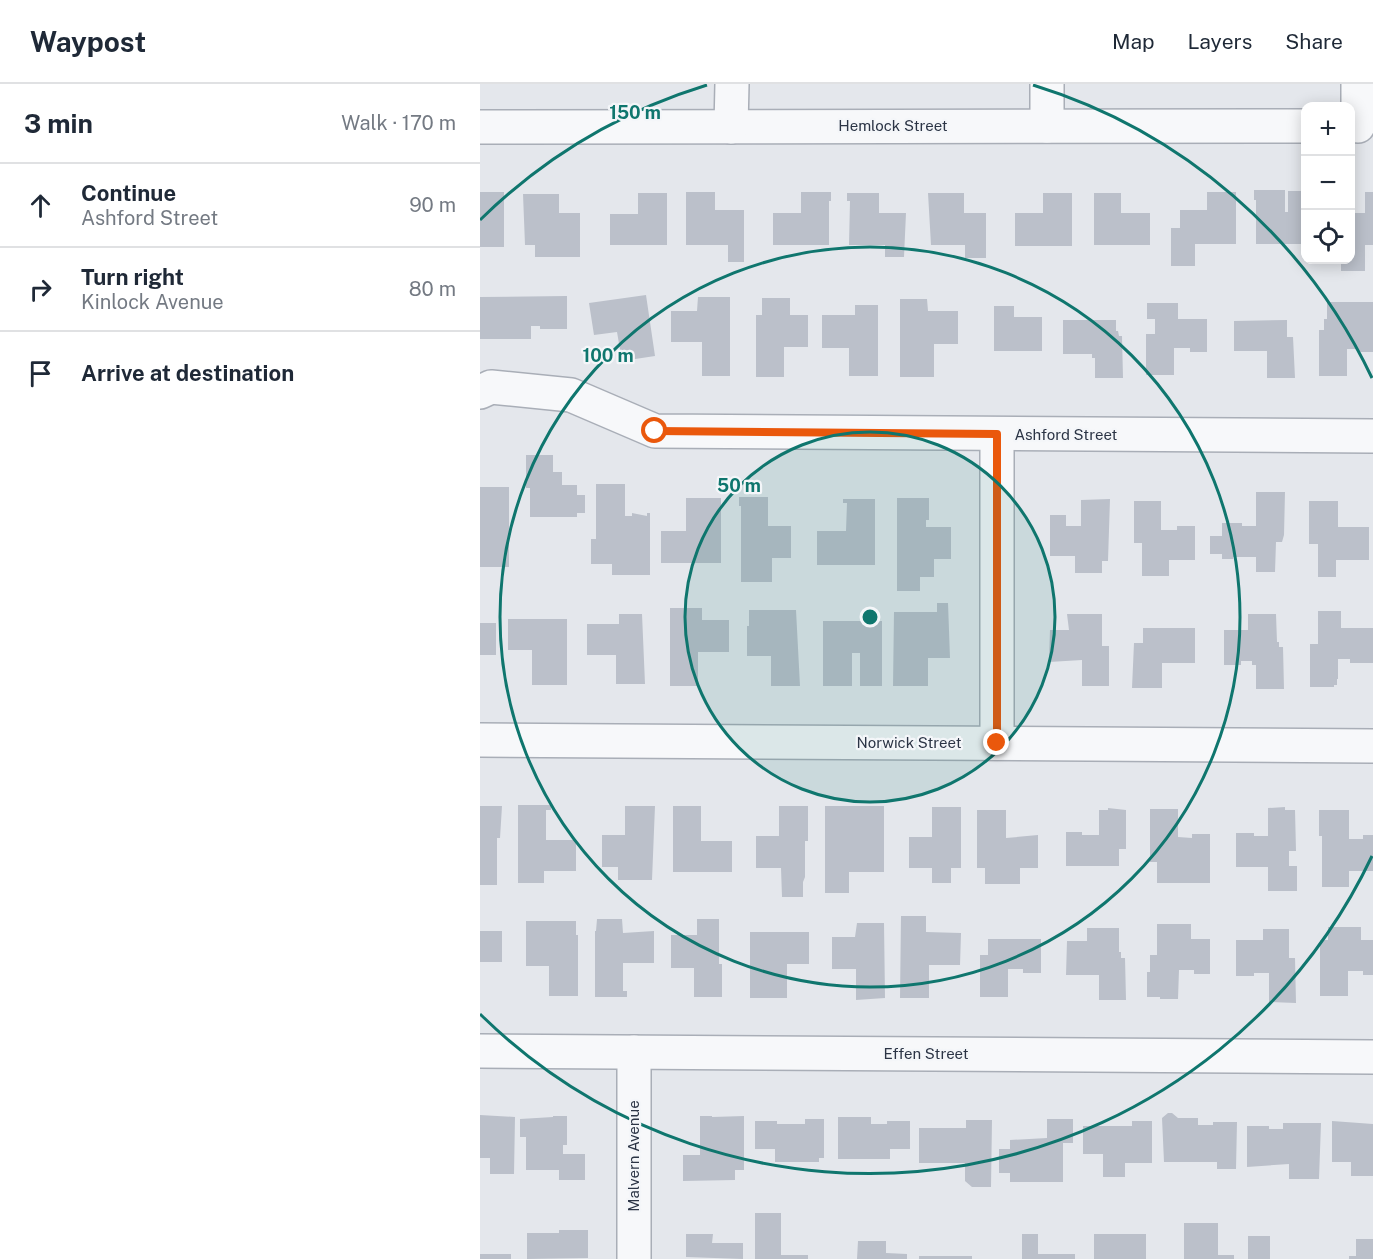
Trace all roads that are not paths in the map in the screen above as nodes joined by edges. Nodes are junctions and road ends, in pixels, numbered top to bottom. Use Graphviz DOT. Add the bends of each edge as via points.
graph roads {
  1 [pos="732,84"];
  2 [pos="1047,84"];
  3 [pos="1358,84"];
  4 [pos="1047,126"];
  5 [pos="1301,126"];
  6 [pos="1361,126"];
  7 [pos="480,127"];
  8 [pos="732,127"];
  9 [pos="480,392"];
  10 [pos="997,434"];
  11 [pos="1373,436"];
  12 [pos="480,740"];
  13 [pos="997,743"];
  14 [pos="1373,746"];
  15 [pos="480,1051"];
  16 [pos="634,1052"];
  17 [pos="1373,1056"];
  18 [pos="633,1259"];
  1 -- 8 [label="street"];
  2 -- 4 [label="street"];
  3 -- 6 [label="street"];
  4 -- 5 [label="street, Hemlock Street"];
  4 -- 8 [label="street, Hemlock Street"];
  7 -- 8 [label="street, Hemlock Street"];
  9 -- 10 [label="street, Ashford Street" via="490,387 571,395 655,431"];
  10 -- 11 [label="street, Ashford Street"];
  10 -- 13 [label="street"];
  12 -- 13 [label="street, Norwick Street"];
  13 -- 14 [label="street, Norwick Street"];
  15 -- 16 [label="street, Effen Street"];
  16 -- 17 [label="street, Effen Street"];
  16 -- 18 [label="street, Malvern Avenue"];
}
